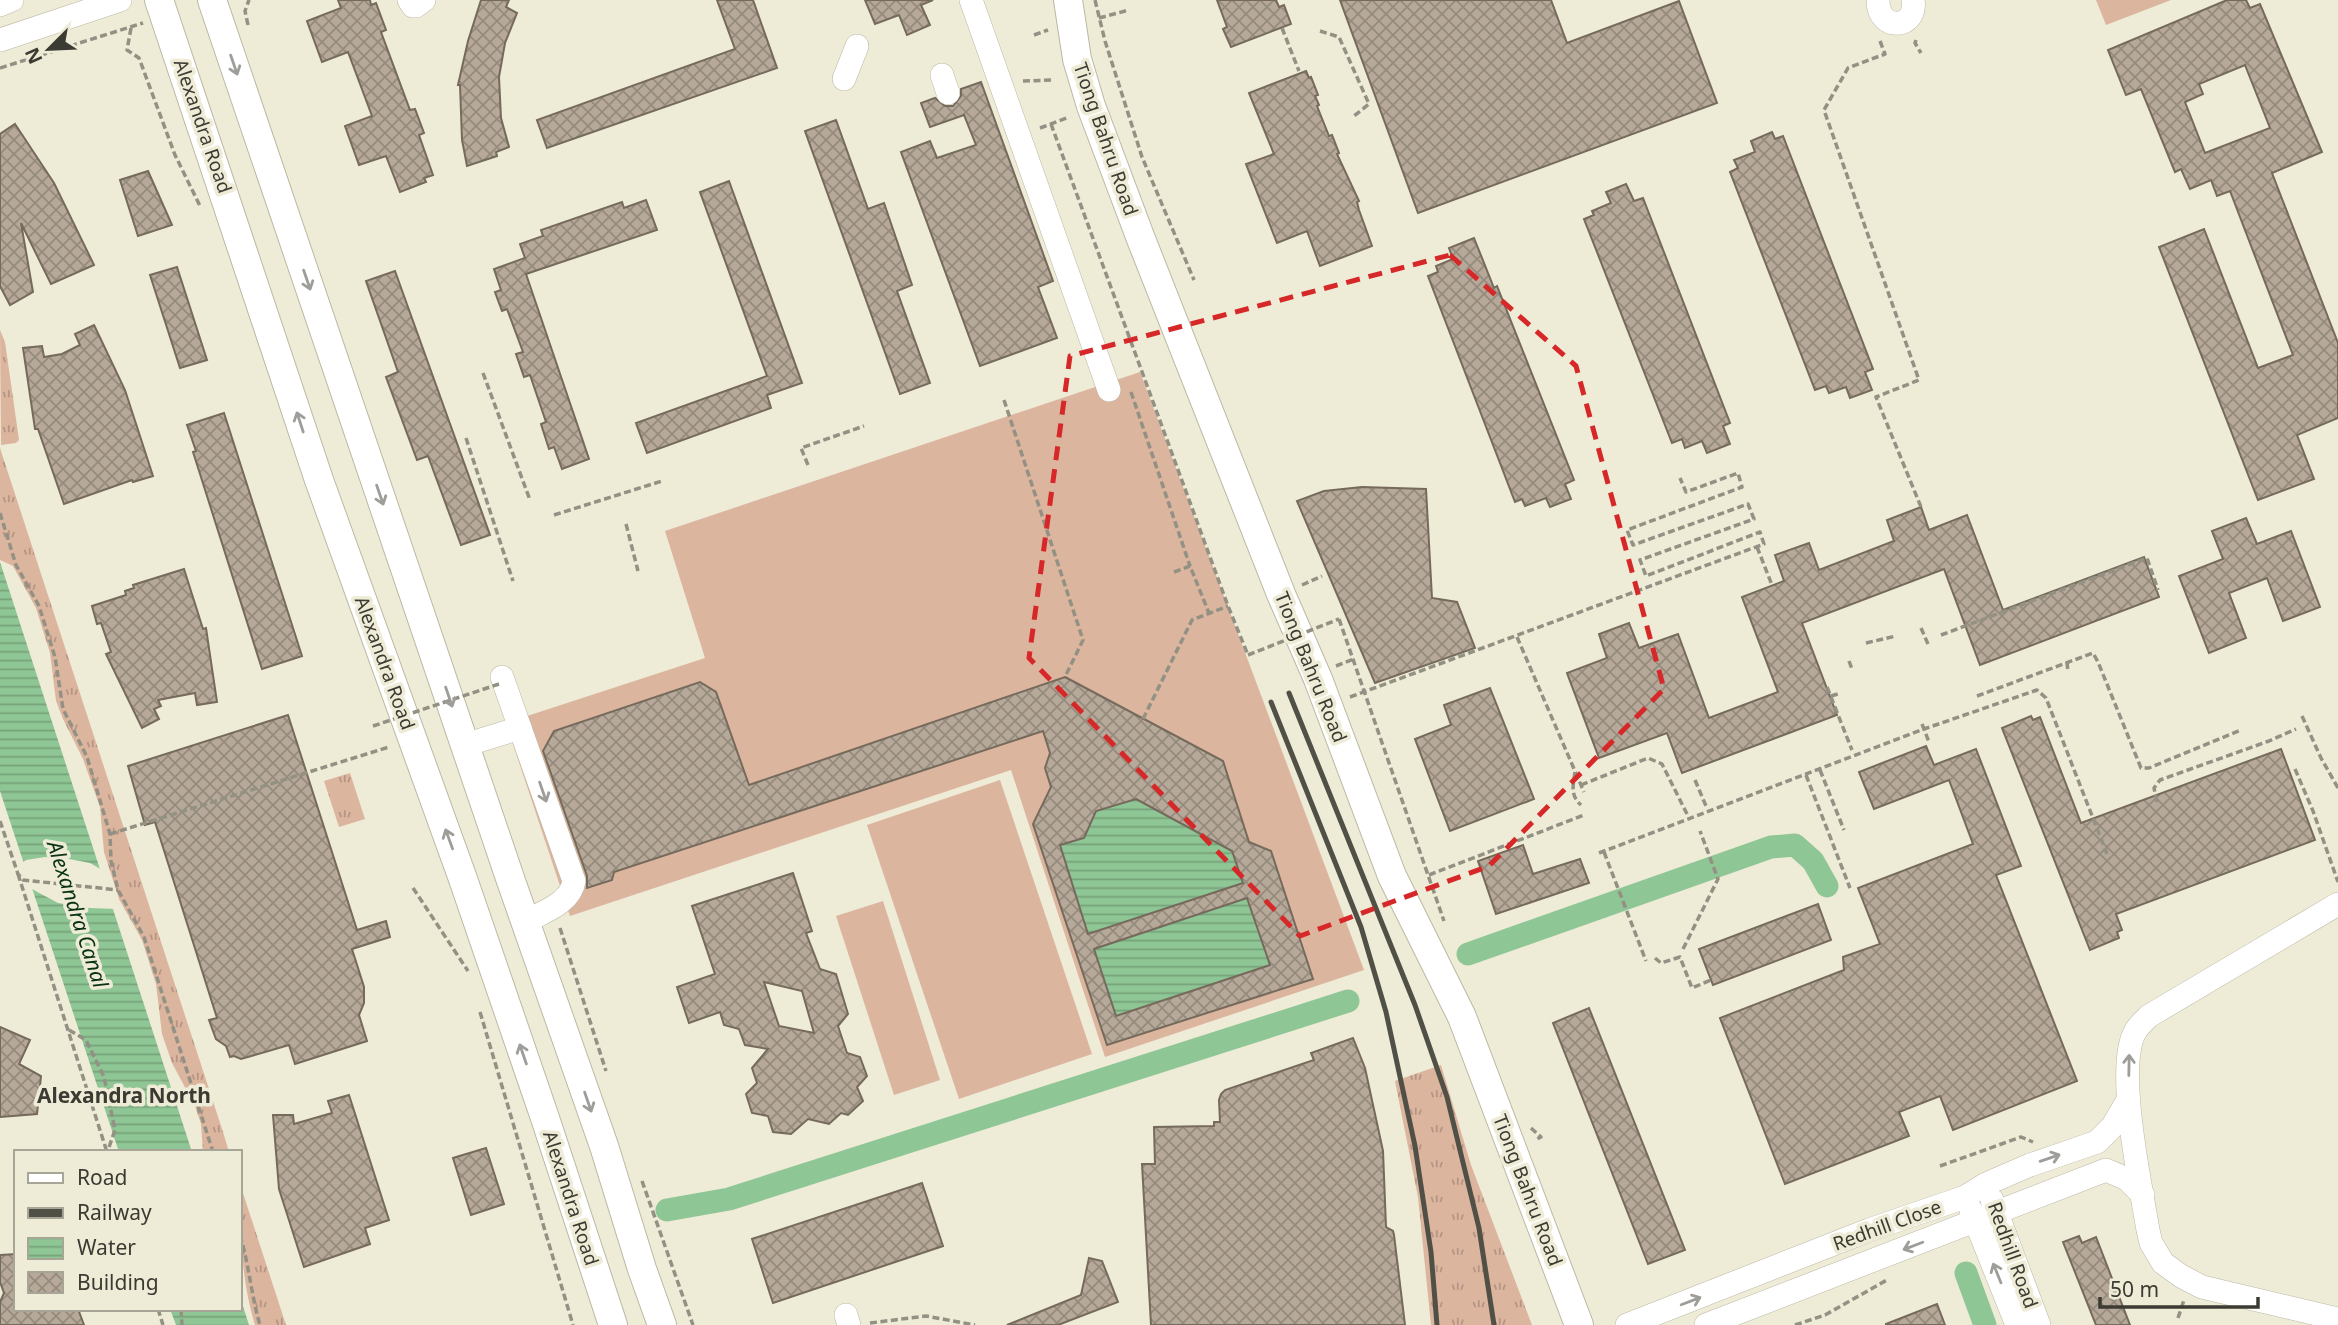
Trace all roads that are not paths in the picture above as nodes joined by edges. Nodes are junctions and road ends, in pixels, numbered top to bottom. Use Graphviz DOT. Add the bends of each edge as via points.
graph roads {
  1 [pos="12,0"];
  2 [pos="120,0"];
  3 [pos="159,0"];
  4 [pos="212,0"];
  5 [pos="409,0"];
  6 [pos="424,0"];
  7 [pos="971,0"];
  8 [pos="1068,0"];
  9 [pos="1878,0"];
  10 [pos="1913,0"];
  11 [pos="0,5"];
  12 [pos="0,40"];
  13 [pos="857,46"];
  14 [pos="845,79"];
  15 [pos="1109,390"];
  16 [pos="501,681"];
  17 [pos="520,728"];
  18 [pos="465,745"];
  19 [pos="2338,904"];
  20 [pos="525,922"];
  21 [pos="2128,1100"];
  22 [pos="1986,1184"];
  23 [pos="2143,1195"];
  24 [pos="1965,1198"];
  25 [pos="1987,1218"];
  26 [pos="642,1269"];
  27 [pos="598,1282"];
  28 [pos="2300,1317"];
  29 [pos="2338,1319"];
  30 [pos="613,1325"];
  31 [pos="662,1325"];
  32 [pos="1579,1325"];
  33 [pos="1627,1325"];
  34 [pos="1706,1325"];
  35 [pos="2017,1325"];
  36 [pos="2039,1325"];
  1 -- 11 [label="street"];
  2 -- 12 [label="street"];
  27 -- 3 [label="main road, Alexandra Road, one-way" via="472,904 319,480"];
  4 -- 18 [label="main road, one-way"];
  5 -- 6 [label="street" via="416,6"];
  7 -- 15 [label="street" via="1000,82 1023,171"];
  8 -- 32 [label="main road, Tiong Bahru Road" via="1077,59 1091,106 1186,355 1392,876 1462,1017"];
  9 -- 10 [label="street" via="1882,17 1896,24 1911,15"];
  13 -- 14 [label="street"];
  16 -- 17 [label="street"];
  17 -- 18 [label="street"];
  17 -- 20 [label="street, one-way" via="574,881 567,897"];
  18 -- 20 [label="main road"];
  21 -- 19 [label="street, one-way" via="2129,1052 2134,1033 2149,1016"];
  20 -- 26 [label="main road, one-way"];
  22 -- 21 [label="street, Redhill Close, one-way" via="2097,1143"];
  21 -- 23 [label="street"];
  22 -- 24 [label="street, Redhill Close"];
  22 -- 25 [label="street, Redhill Road"];
  23 -- 25 [label="street, Redhill Close" via="2127,1180 2106,1171"];
  23 -- 28 [label="street" via="2151,1243 2163,1263 2202,1287"];
  24 -- 25 [label="street, Redhill Road"];
  33 -- 24 [label="street, Redhill Close, one-way"];
  25 -- 34 [label="street, Redhill Close, one-way"];
  35 -- 25 [label="street, Redhill Road, one-way"];
  25 -- 36 [label="street, Redhill Road"];
  26 -- 27 [label="main road" via="625,1249 608,1250 598,1265"];
  26 -- 31 [label="main road"];
  27 -- 30 [label="main road, Alexandra Road"];
  28 -- 29 [label="street"];
}
